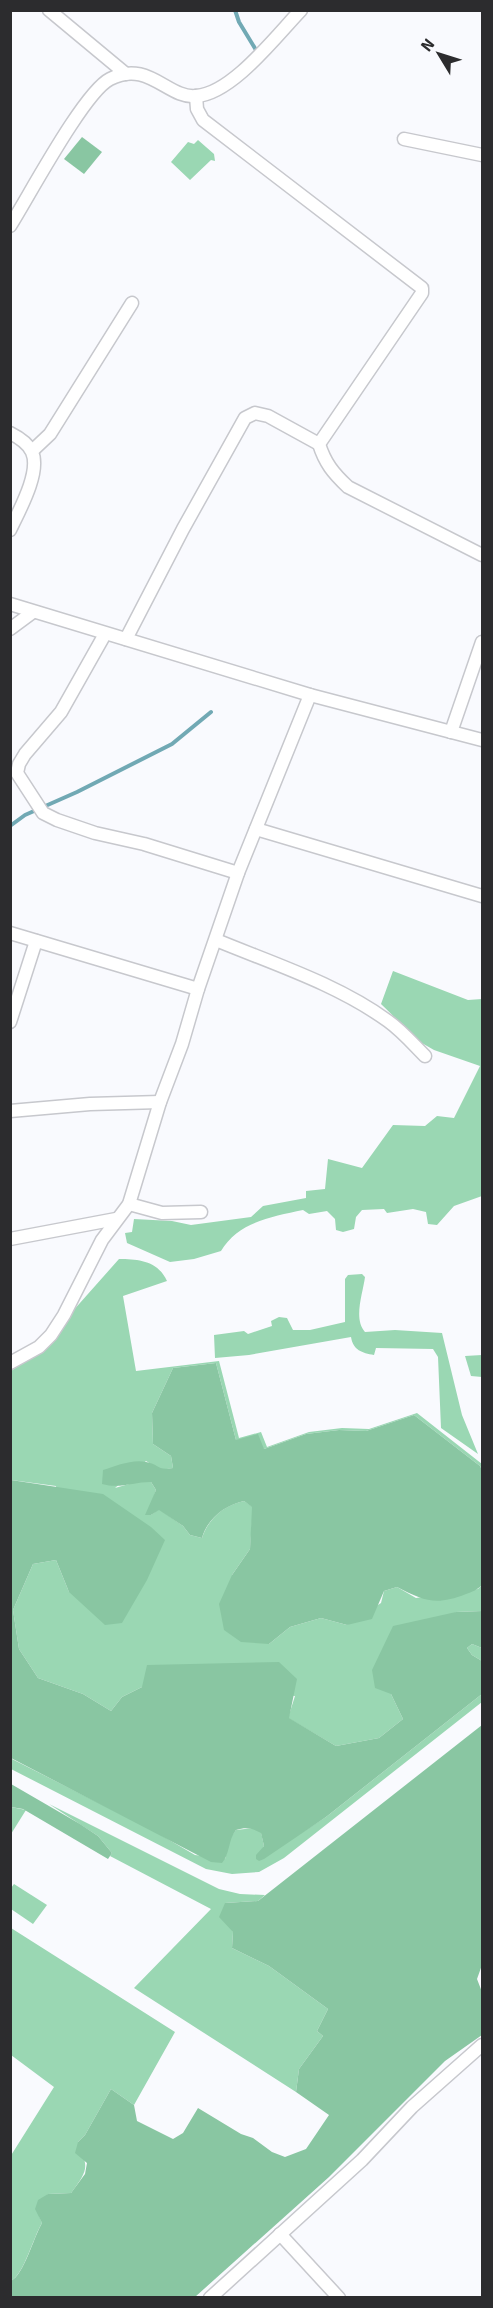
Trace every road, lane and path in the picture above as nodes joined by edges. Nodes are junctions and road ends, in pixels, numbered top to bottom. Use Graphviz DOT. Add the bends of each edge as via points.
graph roads {
  1 [pos="49,10"];
  2 [pos="301,10"];
  3 [pos="126,74"];
  4 [pos="196,96"];
  5 [pos="404,139"];
  6 [pos="483,155"];
  7 [pos="10,226"];
  8 [pos="132,303"];
  9 [pos="10,433"];
  10 [pos="319,444"];
  11 [pos="32,451"];
  12 [pos="10,530"];
  13 [pos="483,555"];
  14 [pos="10,604"];
  15 [pos="33,612"];
  16 [pos="10,628"];
  17 [pos="105,634"];
  18 [pos="126,639"];
  19 [pos="483,642"];
  20 [pos="310,695"];
  21 [pos="451,732"];
  22 [pos="483,740"];
  23 [pos="256,829"];
  24 [pos="238,873"];
  25 [pos="483,896"];
  26 [pos="10,933"];
  27 [pos="216,940"];
  28 [pos="36,941"];
  29 [pos="198,989"];
  30 [pos="10,1022"];
  31 [pos="425,1056"];
  32 [pos="160,1102"];
  33 [pos="10,1111"];
  34 [pos="129,1204"];
  35 [pos="201,1212"];
  36 [pos="116,1219"];
  37 [pos="10,1239"];
  38 [pos="10,1363"];
  39 [pos="483,2045"];
  40 [pos="280,2234"];
  41 [pos="210,2298"];
  42 [pos="339,2298"];
  1 -- 3 [label="street"];
  2 -- 4 [label="street" via="237,78 214,92"];
  3 -- 4 [label="street" via="150,78 182,95"];
  3 -- 7 [label="street" via="95,90"];
  4 -- 10 [label="street" via="203,120 422,288"];
  5 -- 6 [label="street"];
  8 -- 11 [label="street" via="50,434"];
  9 -- 11 [label="street"];
  10 -- 13 [label="street" via="324,460 348,487"];
  10 -- 18 [label="street" via="268,416 255,412 245,418"];
  11 -- 12 [label="street" via="30,482"];
  14 -- 15 [label="street"];
  15 -- 16 [label="street"];
  15 -- 17 [label="street"];
  17 -- 18 [label="street"];
  17 -- 24 [label="street" via="61,712 19,764 17,773 40,809 57,820"];
  18 -- 20 [label="street"];
  19 -- 21 [label="street"];
  20 -- 21 [label="street"];
  20 -- 23 [label="street"];
  21 -- 22 [label="street"];
  23 -- 24 [label="street"];
  23 -- 25 [label="street"];
  24 -- 27 [label="street"];
  26 -- 28 [label="street"];
  27 -- 29 [label="street"];
  27 -- 31 [label="street" via="343,993 388,1021"];
  28 -- 29 [label="street"];
  28 -- 30 [label="street"];
  29 -- 32 [label="street"];
  32 -- 33 [label="street"];
  32 -- 34 [label="street"];
  34 -- 35 [label="street" via="162,1213"];
  34 -- 36 [label="street"];
  36 -- 37 [label="street"];
  36 -- 38 [label="street" via="51,1335 39,1347"];
  39 -- 40 [label="street" via="412,2107 362,2160"];
  40 -- 41 [label="street"];
  40 -- 42 [label="street"];
}
